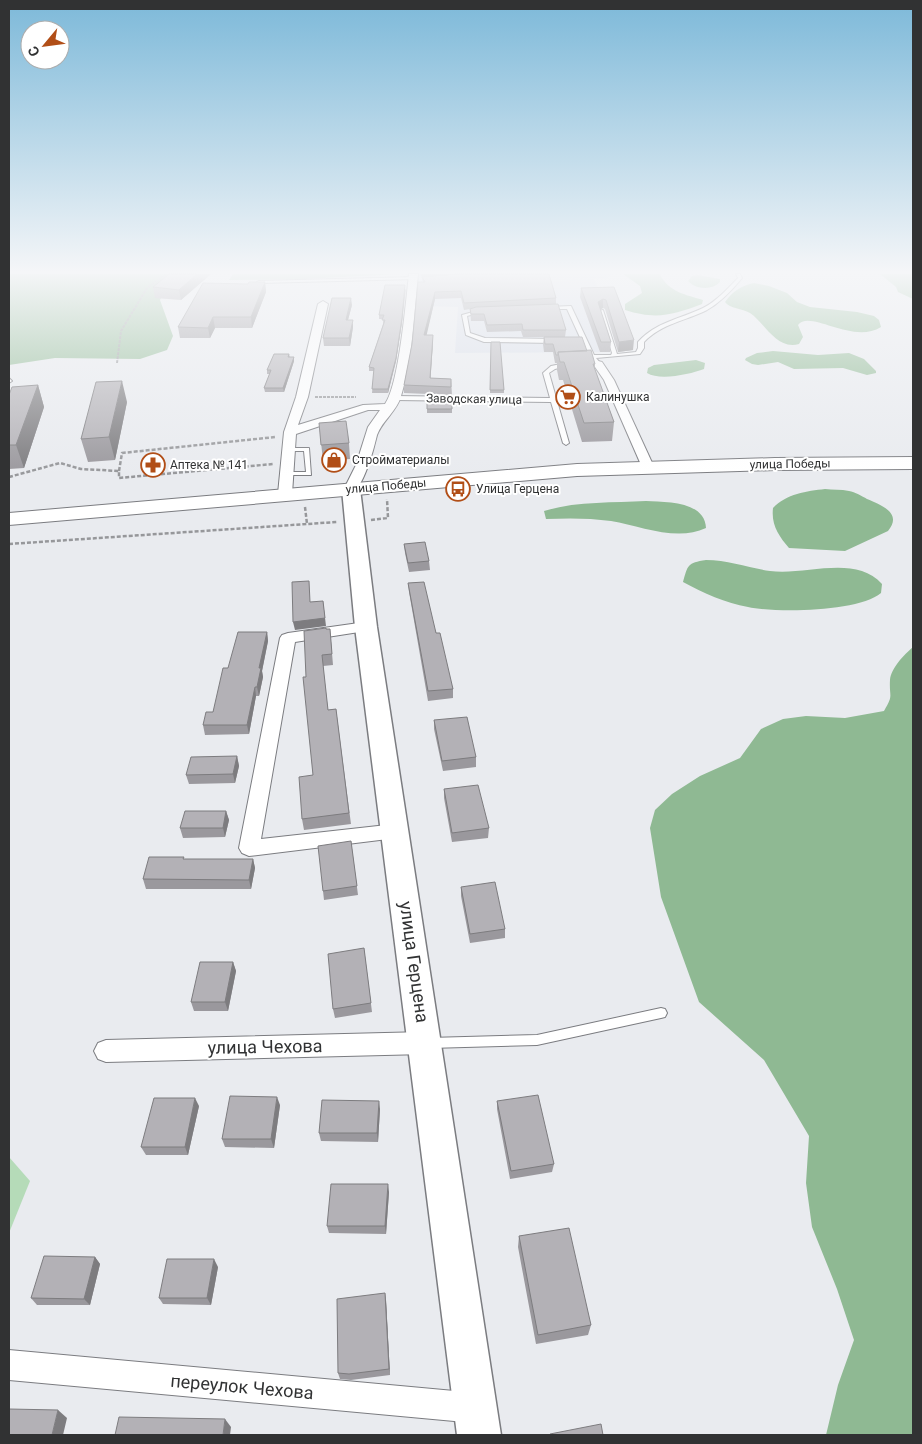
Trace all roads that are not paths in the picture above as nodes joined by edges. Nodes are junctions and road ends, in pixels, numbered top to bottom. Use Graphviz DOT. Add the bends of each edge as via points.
graph roads {
  1 [pos="315,341"];
  2 [pos="406,341"];
  3 [pos="535,341"];
  4 [pos="611,341"];
  5 [pos="642,341"];
  6 [pos="557,342"];
  7 [pos="576,342"];
  8 [pos="585,342"];
  9 [pos="614,356"];
  10 [pos="593,361"];
  11 [pos="572,364"];
  12 [pos="554,400"];
  13 [pos="391,402"];
  14 [pos="290,432"];
  15 [pos="566,443"];
  16 [pos="289,449"];
  17 [pos="913,463"];
  18 [pos="648,467"];
  19 [pos="287,477"];
  20 [pos="351,489"];
  21 [pos="9,519"];
  22 [pos="366,627"];
  23 [pos="396,831"];
  24 [pos="661,1013"];
  25 [pos="425,1043"];
  26 [pos="106,1051"];
  27 [pos="9,1365"];
  28 [pos="477,1422"];
  1 -- 14 [label="street"];
  2 -- 13 [label="street"];
  3 -- 6 [label="lane"];
  4 -- 9 [label="lane"];
  5 -- 9 [label="lane" via="638,352"];
  7 -- 8 [label="lane"];
  8 -- 10 [label="lane"];
  9 -- 10 [label="lane"];
  10 -- 18 [label="street" via="608,380"];
  11 -- 12 [label="lane" via="554,366 546,374"];
  12 -- 13 [label="lane, Заводская улица"];
  12 -- 15 [label="lane"];
  13 -- 14 [label="street, Заводская улица"];
  13 -- 20 [label="street" via="374,427"];
  14 -- 16 [label="street"];
  16 -- 19 [label="street"];
  16 -- 19 [label="lane" via="307,449 309,474"];
  17 -- 18 [label="highway, улица Победы"];
  18 -- 20 [label="highway, улица Победы"];
  19 -- 20 [label="highway, улица Победы"];
  19 -- 21 [label="highway, улица Победы"];
  20 -- 22 [label="street, улица Герцена"];
  22 -- 23 [label="street, улица Герцена"];
  22 -- 23 [label="street" via="288,638 249,848"];
  23 -- 25 [label="street, улица Герцена"];
  24 -- 25 [label="lane" via="537,1040"];
  25 -- 26 [label="street, улица Чехова"];
  25 -- 28 [label="street, улица Герцена"];
  27 -- 28 [label="street, переулок Чехова"];
}
